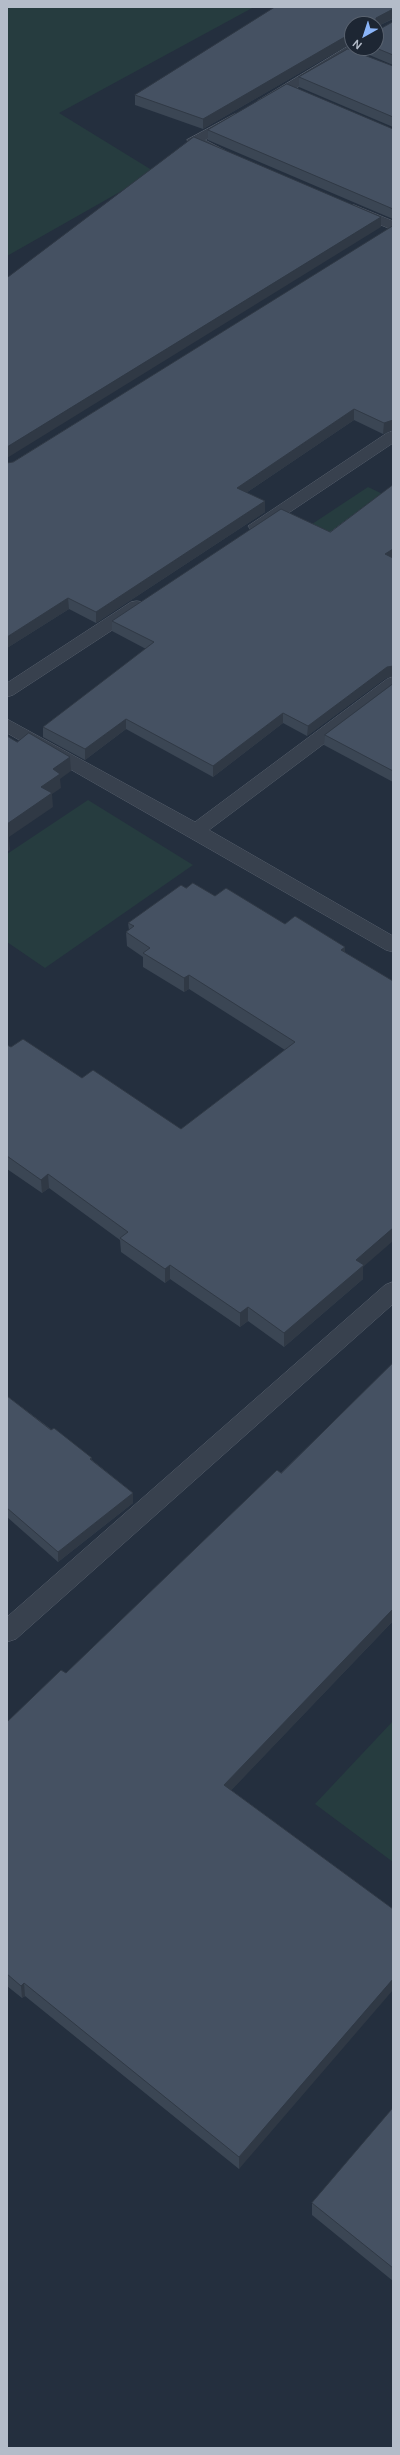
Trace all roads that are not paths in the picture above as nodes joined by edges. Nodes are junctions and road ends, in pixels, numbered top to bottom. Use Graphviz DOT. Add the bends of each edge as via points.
graph roads {
  1 [pos="348,56"];
  2 [pos="288,88"];
  3 [pos="302,94"];
  4 [pos="230,155"];
  5 [pos="343,204"];
  6 [pos="393,227"];
  7 [pos="380,236"];
  8 [pos="393,436"];
  9 [pos="240,537"];
  10 [pos="153,594"];
  11 [pos="393,683"];
  12 [pos="7,691"];
  13 [pos="7,725"];
  14 [pos="196,831"];
  15 [pos="393,945"];
  16 [pos="393,1291"];
  17 [pos="7,1632"];
  1 -- 2 [label="street"];
  2 -- 3 [label="street"];
  2 -- 4 [label="street" via="194,140"];
  5 -- 6 [label="street"];
  6 -- 7 [label="street"];
  8 -- 9 [label="street"];
  10 -- 12 [label="street"];
  11 -- 14 [label="street"];
  13 -- 14 [label="street"];
  14 -- 15 [label="street"];
  16 -- 17 [label="street"];
}
